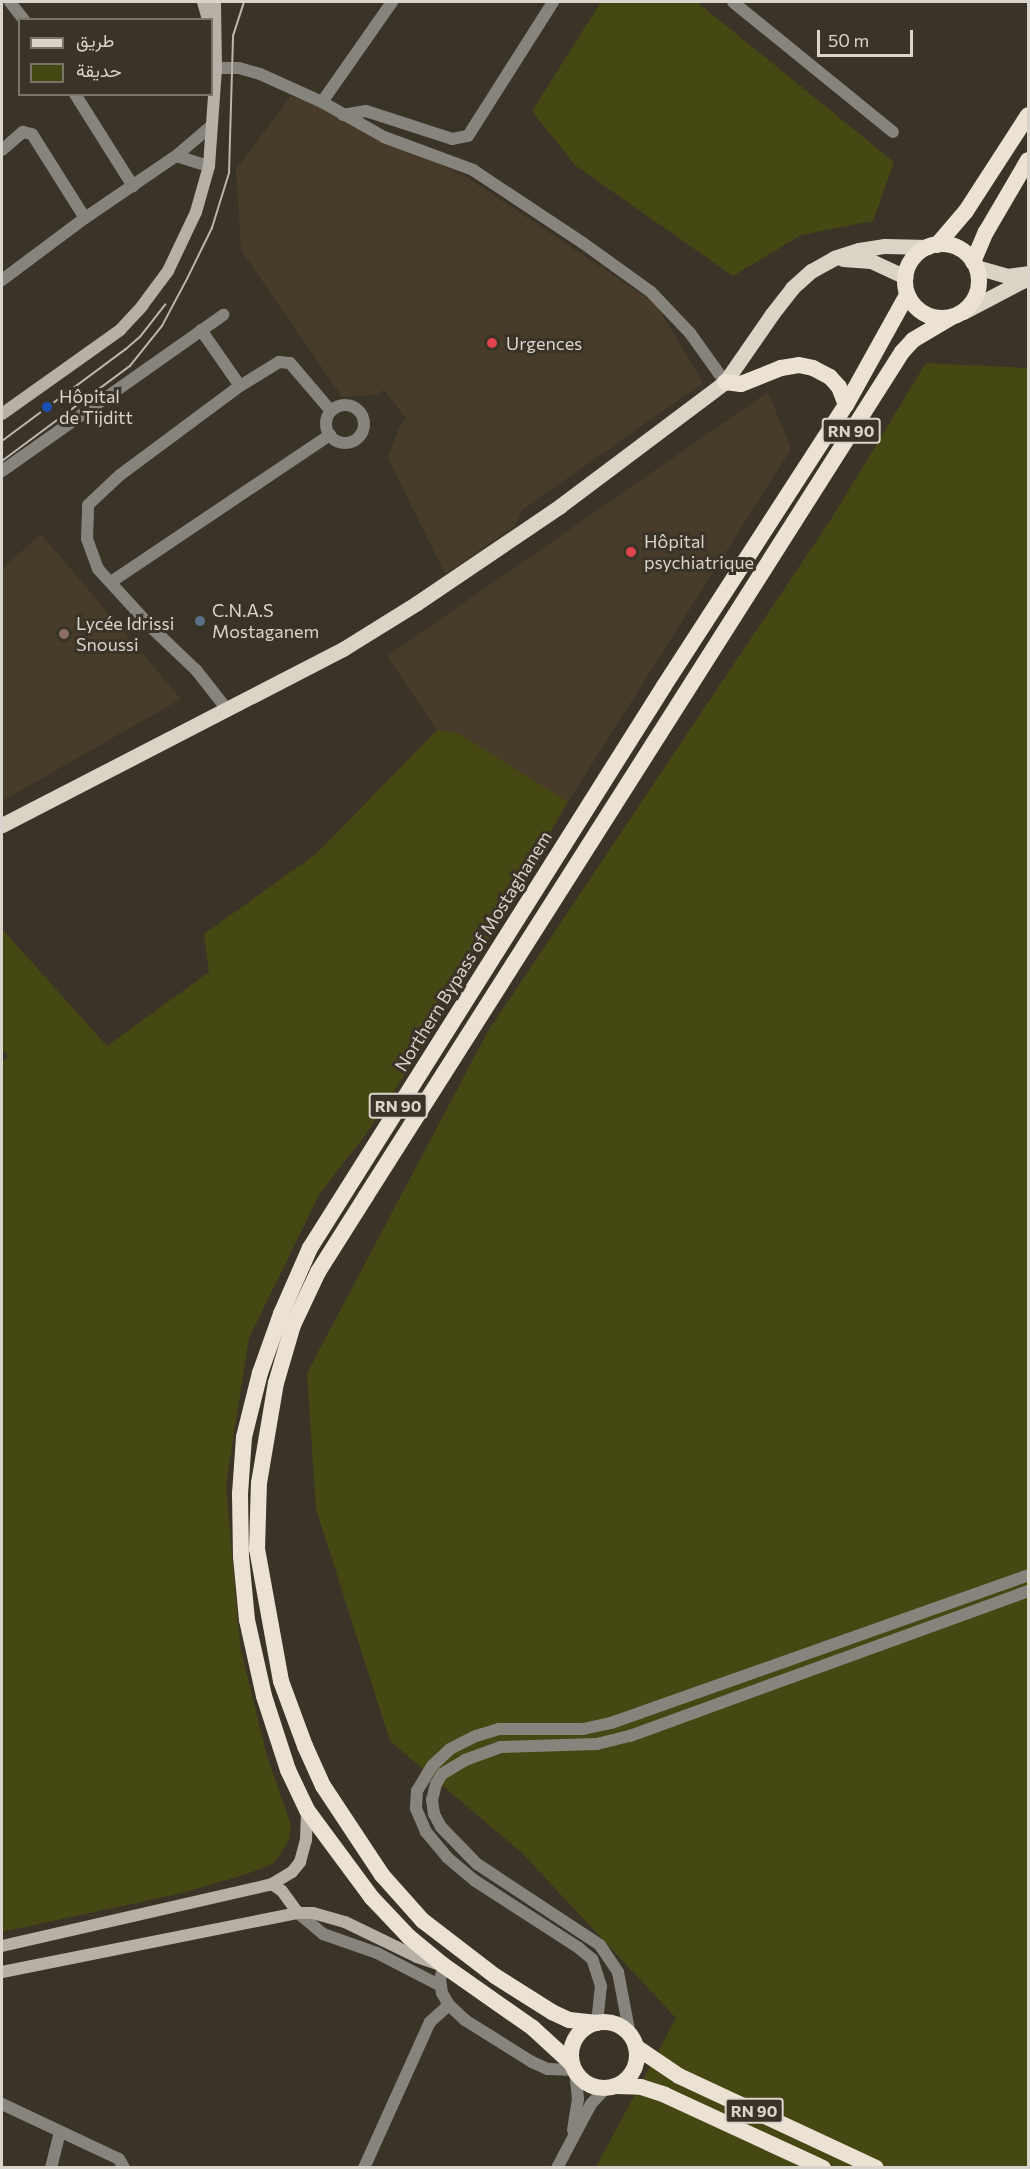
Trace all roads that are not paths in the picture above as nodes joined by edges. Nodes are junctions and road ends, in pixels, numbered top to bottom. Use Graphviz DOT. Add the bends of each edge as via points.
graph roads {
  1 [pos="10,2"];
  2 [pos="203,2"];
  3 [pos="215,2"];
  4 [pos="392,2"];
  5 [pos="553,2"];
  6 [pos="733,2"];
  7 [pos="22,18"];
  8 [pos="207,18"];
  9 [pos="213,41"];
  10 [pos="215,52"];
  11 [pos="216,68"];
  12 [pos="76,96"];
  13 [pos="322,102"];
  14 [pos="343,115"];
  15 [pos="1029,115"];
  16 [pos="210,127"];
  17 [pos="893,132"];
  18 [pos="2,150"];
  19 [pos="176,156"];
  20 [pos="1029,160"];
  21 [pos="209,166"];
  22 [pos="133,186"];
  23 [pos="85,218"];
  24 [pos="933,246"];
  25 [pos="834,258"];
  26 [pos="975,265"];
  27 [pos="1029,273"];
  28 [pos="905,277"];
  29 [pos="1029,278"];
  30 [pos="2,280"];
  31 [pos="908,295"];
  32 [pos="223,315"];
  33 [pos="957,315"];
  34 [pos="201,330"];
  35 [pos="725,381"];
  36 [pos="240,386"];
  37 [pos="846,405"];
  38 [pos="331,411"];
  39 [pos="2,414"];
  40 [pos="330,435"];
  41 [pos="2,471"];
  42 [pos="111,582"];
  43 [pos="226,708"];
  44 [pos="2,825"];
  45 [pos="1029,1575"];
  46 [pos="1029,1591"];
  47 [pos="306,1810"];
  48 [pos="272,1884"];
  49 [pos="298,1913"];
  50 [pos="2,1946"];
  51 [pos="443,1966"];
  52 [pos="2,1972"];
  53 [pos="441,1986"];
  54 [pos="449,2005"];
  55 [pos="597,2023"];
  56 [pos="633,2041"];
  57 [pos="574,2068"];
  58 [pos="611,2087"];
  59 [pos="2,2104"];
  60 [pos="60,2133"];
  61 [pos="572,2137"];
  62 [pos="51,2168"];
  63 [pos="124,2168"];
  64 [pos="364,2168"];
  65 [pos="557,2168"];
  66 [pos="823,2168"];
  67 [pos="876,2168"];
  1 -- 7 [label="street"];
  2 -- 8 [label="main road"];
  3 -- 10 [label="main road"];
  4 -- 13 [label="street"];
  5 -- 14 [label="street" via="468,136 452,139 366,111"];
  6 -- 17 [label="street"];
  9 -- 10 [label="main road"];
  10 -- 11 [label="main road"];
  11 -- 13 [label="street" via="239,68 260,74"];
  11 -- 16 [label="main road"];
  12 -- 22 [label="street"];
  13 -- 14 [label="street"];
  14 -- 35 [label="street" via="384,137 473,170 583,243 651,292 690,333"];
  15 -- 24 [label="highway" via="966,211"];
  16 -- 19 [label="street"];
  16 -- 21 [label="main road"];
  18 -- 23 [label="street" via="23,132 32,134"];
  19 -- 21 [label="street"];
  19 -- 22 [label="street"];
  20 -- 26 [label="highway" via="986,232"];
  21 -- 39 [label="main road" via="187,232 168,271 142,306 108,340"];
  22 -- 23 [label="street"];
  23 -- 30 [label="street"];
  24 -- 25 [label="main road" via="885,246"];
  24 -- 26 [label="highway" via="958,248"];
  24 -- 28 [label="highway" via="913,259"];
  25 -- 28 [label="main road" via="870,261"];
  25 -- 35 [label="main road" via="792,288"];
  26 -- 27 [label="main road" via="1007,276"];
  26 -- 33 [label="highway" via="977,292"];
  28 -- 31 [label="highway"];
  29 -- 33 [label="main road"];
  31 -- 33 [label="highway" via="930,317"];
  31 -- 37 [label="highway, Northern Bypass of Mostaghanem / RN 90"];
  32 -- 34 [label="street"];
  33 -- 55 [label="highway, RN 90" via="913,340 902,352 768,562 318,1272 293,1325 276,1383 259,1483 257,1549 281,1681 324,1786 382,1875 423,1921 495,1976 552,2012 569,2020"];
  34 -- 36 [label="street"];
  34 -- 41 [label="street"];
  35 -- 37 [label="highway" via="741,384 799,365 830,377"];
  35 -- 43 [label="main road" via="575,496 417,603 343,649"];
  36 -- 38 [label="street" via="284,361 290,363"];
  36 -- 42 [label="street" via="120,475 88,505 87,539 98,569"];
  37 -- 47 [label="highway, Northern Bypass of Mostaghanem / RN 90" via="359,1168 310,1248 281,1314 260,1373 244,1437 241,1557 247,1620 264,1696 288,1770"];
  38 -- 40 [label="street" via="326,423"];
  38 -- 40 [label="street" via="342,405 354,407 362,416 364,428 357,438 346,443"];
  40 -- 42 [label="street"];
  42 -- 43 [label="street" via="196,670"];
  43 -- 44 [label="main road"];
  45 -- 55 [label="street" via="611,1723 583,1729 500,1729 476,1736 450,1749 432,1766 417,1791 416,1808 426,1832 474,1880 592,1959 602,1986"];
  46 -- 56 [label="street" via="630,1736 597,1744 500,1748 465,1760 442,1774 432,1800 441,1827 477,1864 600,1945 618,1972"];
  47 -- 48 [label="main road" via="306,1840 300,1862"];
  47 -- 51 [label="highway, Northern Bypass of Mostaghanem / RN 90" via="372,1898"];
  48 -- 49 [label="main road"];
  48 -- 50 [label="main road"];
  49 -- 51 [label="main road" via="345,1922"];
  49 -- 52 [label="main road"];
  49 -- 53 [label="street" via="323,1934 377,1953"];
  51 -- 53 [label="street"];
  51 -- 57 [label="highway, Northern Bypass of Mostaghanem / RN 90" via="533,2028"];
  53 -- 54 [label="street"];
  54 -- 57 [label="street" via="465,2020 532,2062 548,2069"];
  54 -- 64 [label="street" via="430,2022"];
  55 -- 56 [label="highway" via="615,2024"];
  55 -- 57 [label="highway" via="576,2037 570,2054"];
  56 -- 58 [label="highway" via="635,2066"];
  56 -- 67 [label="highway, RN 90" via="679,2076"];
  57 -- 58 [label="highway" via="588,2085"];
  57 -- 61 [label="street" via="578,2099"];
  58 -- 61 [label="street" via="591,2104"];
  58 -- 66 [label="highway, RN 90" via="641,2087 665,2095"];
  59 -- 60 [label="street"];
  60 -- 62 [label="street"];
  60 -- 63 [label="street" via="119,2159"];
  61 -- 65 [label="street"];
}
